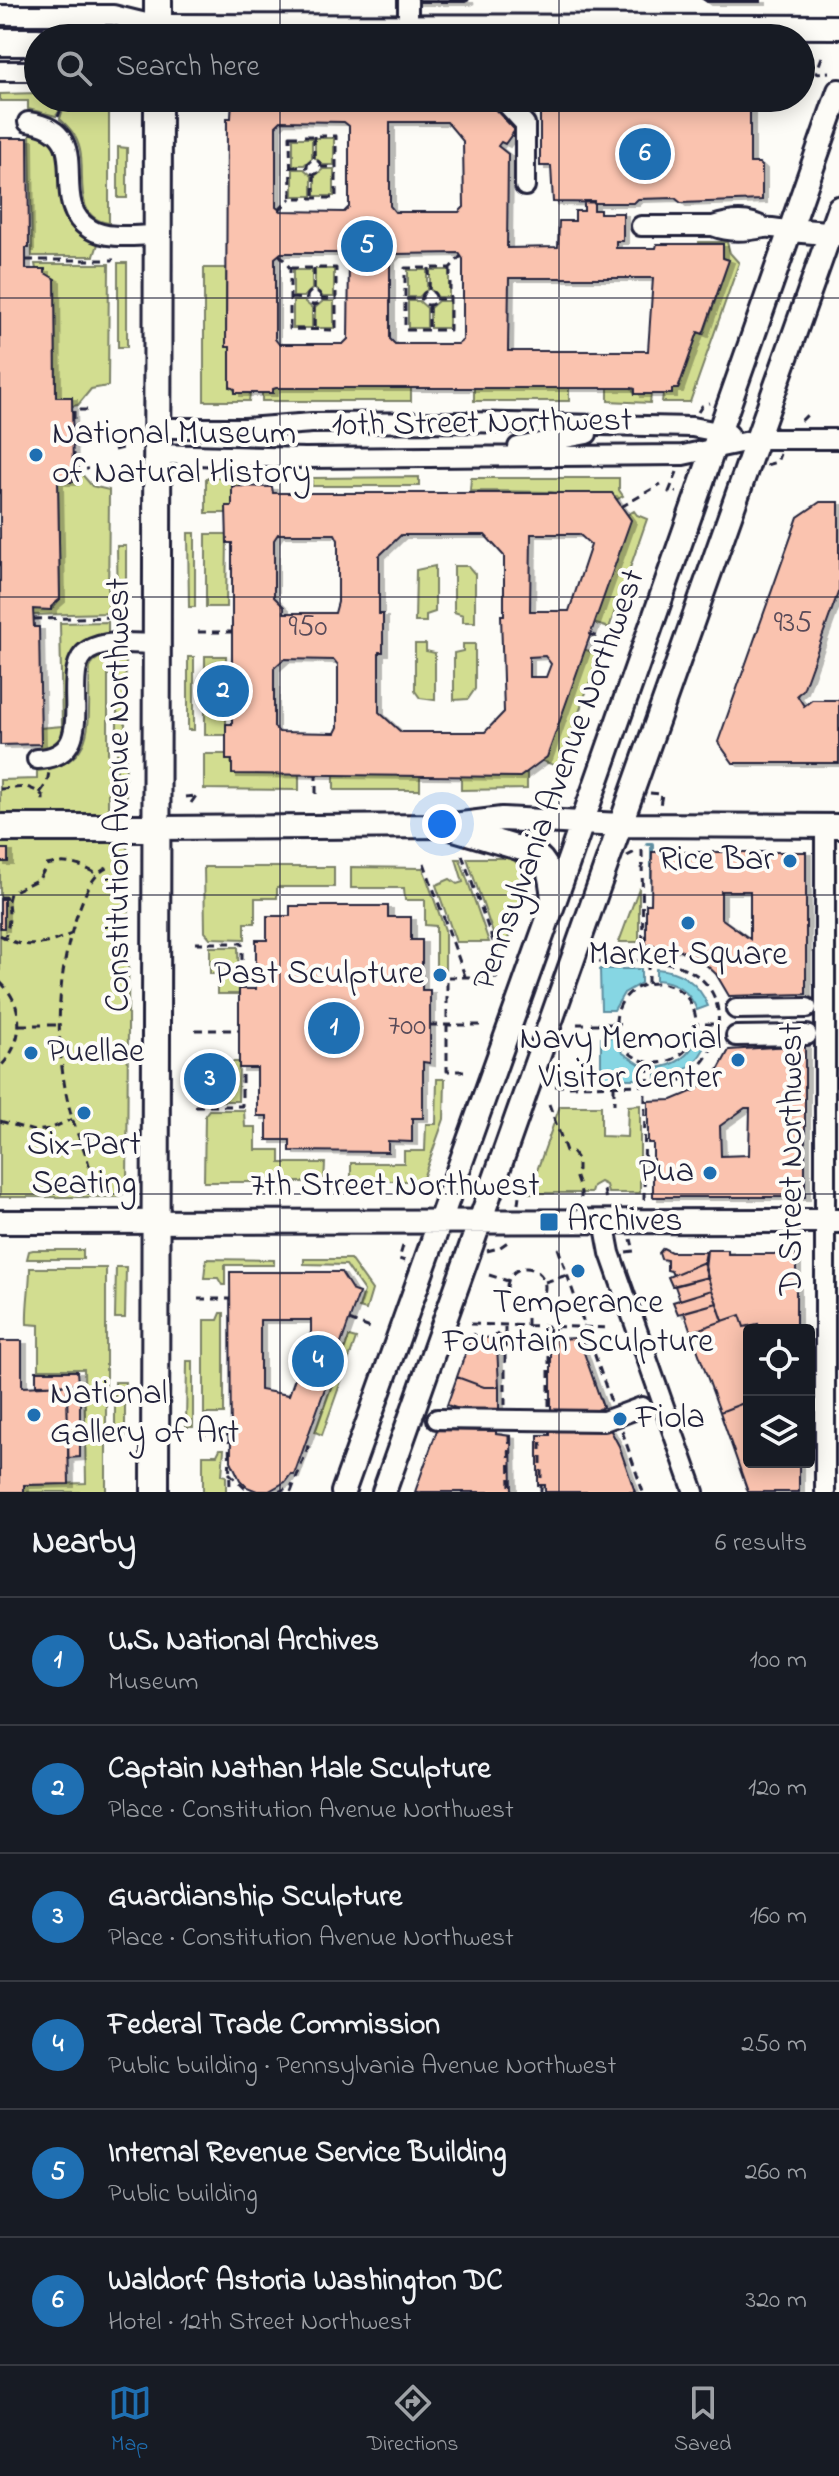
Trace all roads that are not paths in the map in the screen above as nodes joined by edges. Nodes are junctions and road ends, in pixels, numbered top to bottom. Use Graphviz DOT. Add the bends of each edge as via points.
graph roads {
  1 [pos="41,0"];
  2 [pos="408,0"];
  3 [pos="0,15"];
  4 [pos="61,15"];
  5 [pos="158,21"];
  6 [pos="308,24"];
  7 [pos="408,24"];
  8 [pos="815,27"];
  9 [pos="839,27"];
  10 [pos="0,42"];
  11 [pos="24,42"];
  12 [pos="0,71"];
  13 [pos="24,71"];
  14 [pos="834,81"];
  15 [pos="153,112"];
  16 [pos="514,112"];
  17 [pos="28,122"];
  18 [pos="525,186"];
  19 [pos="839,208"];
  20 [pos="641,226"];
  21 [pos="790,230"];
  22 [pos="834,234"];
  23 [pos="158,235"];
  24 [pos="635,427"];
  25 [pos="244,428"];
  26 [pos="759,439"];
  27 [pos="839,439"];
  28 [pos="715,440"];
  29 [pos="157,441"];
  30 [pos="157,644"];
  31 [pos="43,763"];
  32 [pos="581,822"];
  33 [pos="621,825"];
  34 [pos="445,826"];
  35 [pos="832,826"];
  36 [pos="0,828"];
  37 [pos="156,828"];
  38 [pos="553,899"];
  39 [pos="807,1008"];
  40 [pos="736,1009"];
  41 [pos="832,1020"];
  42 [pos="807,1035"];
  43 [pos="736,1036"];
  44 [pos="605,1210"];
  45 [pos="440,1221"];
  46 [pos="480,1221"];
  47 [pos="832,1221"];
  48 [pos="0,1222"];
  49 [pos="156,1222"];
  50 [pos="642,1407"];
  51 [pos="832,1414"];
  52 [pos="437,1419"];
  53 [pos="155,1492"];
  54 [pos="343,1492"];
  55 [pos="384,1492"];
  56 [pos="694,1492"];
  57 [pos="825,1492"];
  1 -- 4 [label="street"];
  2 -- 7 [label="street"];
  3 -- 4 [label="street"];
  4 -- 5 [label="street"];
  5 -- 6 [label="main road"];
  8 -- 9 [label="main road"];
  10 -- 11 [label="highway"];
  12 -- 13 [label="street"];
  14 -- 21 [label="main road, Pennsylvania Avenue Northwest"];
  15 -- 23 [label="highway, Constitution Avenue Northwest"];
  16 -- 18 [label="street" via="525,124"];
  17 -- 23 [label="street" via="46,125 64,141 71,204 90,230"];
  19 -- 22 [label="main road, Pennsylvania Avenue Northwest"];
  20 -- 21 [label="street" via="713,226 726,221"];
  21 -- 22 [label="main road"];
  21 -- 28 [label="main road, Pennsylvania Avenue Northwest"];
  22 -- 26 [label="main road, Pennsylvania Avenue Northwest"];
  23 -- 29 [label="highway, Constitution Avenue Northwest"];
  24 -- 25 [label="street, 10th Street Northwest" via="342,422"];
  24 -- 25 [label="street" via="504,449 306,451"];
  24 -- 28 [label="street, 10th Street Northwest" via="692,427"];
  25 -- 29 [label="street, 10th Street Northwest"];
  26 -- 27 [label="street, 10th Street Northwest"];
  26 -- 28 [label="street, 10th Street Northwest"];
  26 -- 33 [label="main road, Pennsylvania Avenue Northwest"];
  28 -- 29 [label="street, 10th Street Northwest" via="683,455 305,458"];
  28 -- 32 [label="main road, Pennsylvania Avenue Northwest"];
  29 -- 30 [label="highway, Constitution Avenue Northwest"];
  30 -- 31 [label="street" via="104,644 82,655 76,665 73,735 64,749"];
  30 -- 37 [label="highway, Constitution Avenue Northwest"];
  32 -- 33 [label="main road"];
  32 -- 34 [label="main road" via="502,819"];
  32 -- 38 [label="main road, Pennsylvania Avenue Northwest"];
  33 -- 35 [label="main road"];
  33 -- 46 [label="main road, Pennsylvania Avenue Northwest"];
  34 -- 37 [label="main road"];
  34 -- 38 [label="main road" via="540,857"];
  35 -- 41 [label="street, D Street Northwest"];
  36 -- 37 [label="highway"];
  37 -- 49 [label="highway, Constitution Avenue Northwest"];
  38 -- 45 [label="main road, Pennsylvania Avenue Northwest"];
  39 -- 40 [label="street"];
  41 -- 47 [label="street, D Street Northwest"];
  42 -- 43 [label="street"];
  44 -- 46 [label="main road, 7th Street Northwest"];
  44 -- 47 [label="main road, 7th Street Northwest"];
  44 -- 56 [label="street" via="610,1253"];
  45 -- 46 [label="main road, 7th Street Northwest"];
  45 -- 49 [label="main road, 7th Street Northwest"];
  45 -- 54 [label="main road, Pennsylvania Avenue Northwest"];
  46 -- 55 [label="main road, Pennsylvania Avenue Northwest"];
  47 -- 51 [label="street, D Street Northwest"];
  48 -- 49 [label="main road, 7th Street Northwest"];
  49 -- 53 [label="highway, Constitution Avenue Northwest"];
  50 -- 52 [label="street" via="604,1421"];
  51 -- 57 [label="street, D Street Northwest"];
}
